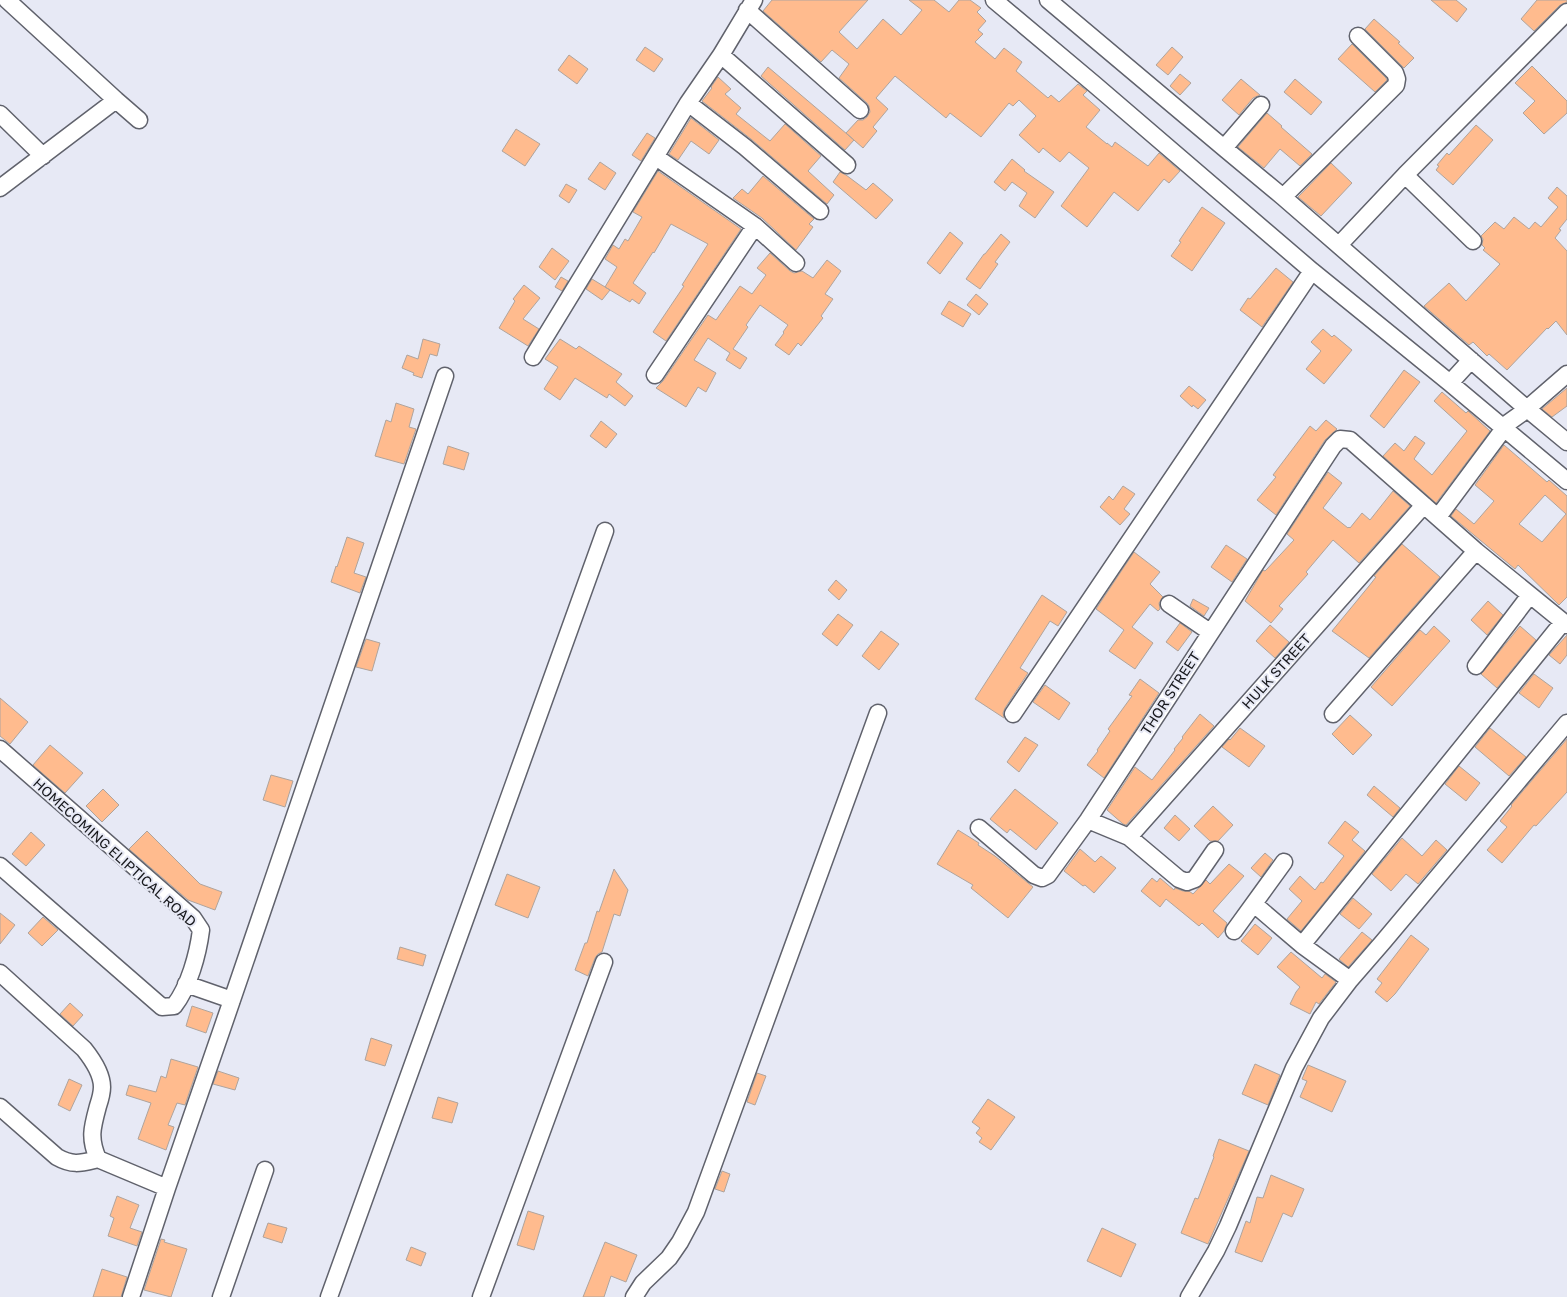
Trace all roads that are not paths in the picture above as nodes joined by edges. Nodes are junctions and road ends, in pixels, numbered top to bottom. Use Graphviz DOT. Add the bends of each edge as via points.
graph roads {
  1 [pos="6,0"];
  2 [pos="994,0"];
  3 [pos="1048,0"];
  4 [pos="750,5"];
  5 [pos="1567,12"];
  6 [pos="1358,36"];
  7 [pos="721,55"];
  8 [pos="116,100"];
  9 [pos="688,103"];
  10 [pos="1261,105"];
  11 [pos="860,110"];
  12 [pos="0,114"];
  13 [pos="139,120"];
  14 [pos="1224,148"];
  15 [pos="44,156"];
  16 [pos="656,157"];
  17 [pos="847,164"];
  18 [pos="1405,175"];
  19 [pos="0,188"];
  20 [pos="1283,196"];
  21 [pos="820,211"];
  22 [pos="755,226"];
  23 [pos="1473,241"];
  24 [pos="1339,245"];
  25 [pos="796,263"];
  26 [pos="1312,270"];
  27 [pos="532,356"];
  28 [pos="1469,362"];
  29 [pos="1567,374"];
  30 [pos="655,375"];
  31 [pos="445,376"];
  32 [pos="1452,380"];
  33 [pos="1524,411"];
  34 [pos="1506,425"];
  35 [pos="1567,442"];
  36 [pos="1567,481"];
  37 [pos="1424,505"];
  38 [pos="1438,517"];
  39 [pos="605,531"];
  40 [pos="1476,551"];
  41 [pos="1530,595"];
  42 [pos="1169,604"];
  43 [pos="1565,624"];
  44 [pos="1210,632"];
  45 [pos="1476,666"];
  46 [pos="878,713"];
  47 [pos="1012,714"];
  48 [pos="1333,714"];
  49 [pos="1567,722"];
  50 [pos="0,749"];
  51 [pos="1088,820"];
  52 [pos="979,828"];
  53 [pos="1129,837"];
  54 [pos="1215,850"];
  55 [pos="1284,862"];
  56 [pos="0,866"];
  57 [pos="1254,904"];
  58 [pos="1234,932"];
  59 [pos="1302,945"];
  60 [pos="604,962"];
  61 [pos="0,973"];
  62 [pos="1350,980"];
  63 [pos="186,984"];
  64 [pos="232,1000"];
  65 [pos="0,1107"];
  66 [pos="98,1159"];
  67 [pos="264,1170"];
  68 [pos="167,1188"];
  69 [pos="132,1297"];
  70 [pos="220,1297"];
  71 [pos="329,1297"];
  72 [pos="481,1297"];
  73 [pos="634,1297"];
  74 [pos="1190,1297"];
  1 -- 8 [label="street"];
  2 -- 26 [label="street"];
  3 -- 14 [label="street"];
  4 -- 7 [label="street"];
  4 -- 11 [label="street"];
  5 -- 18 [label="street"];
  6 -- 20 [label="street" via="1395,73 1396,84"];
  7 -- 9 [label="street"];
  7 -- 17 [label="street"];
  8 -- 13 [label="street"];
  8 -- 15 [label="street"];
  9 -- 16 [label="street"];
  9 -- 21 [label="street"];
  10 -- 14 [label="street"];
  12 -- 15 [label="street"];
  14 -- 20 [label="street"];
  15 -- 19 [label="street"];
  16 -- 22 [label="street"];
  16 -- 27 [label="street"];
  18 -- 23 [label="street"];
  18 -- 24 [label="street"];
  20 -- 24 [label="street"];
  22 -- 25 [label="street"];
  22 -- 30 [label="street"];
  24 -- 28 [label="street"];
  26 -- 32 [label="street"];
  26 -- 47 [label="street"];
  28 -- 32 [label="street"];
  28 -- 33 [label="street"];
  29 -- 33 [label="street"];
  31 -- 64 [label="street"];
  32 -- 34 [label="street"];
  33 -- 34 [label="street"];
  33 -- 35 [label="street"];
  34 -- 36 [label="street"];
  34 -- 38 [label="street"];
  37 -- 38 [label="street"];
  37 -- 44 [label="street, THOR STREET" via="1350,440 1340,439"];
  37 -- 53 [label="street, HULK STREET"];
  38 -- 40 [label="street"];
  39 -- 71 [label="street"];
  40 -- 41 [label="street"];
  40 -- 48 [label="street"];
  41 -- 43 [label="street"];
  41 -- 45 [label="street"];
  42 -- 44 [label="street"];
  43 -- 59 [label="street"];
  44 -- 51 [label="street, THOR STREET"];
  46 -- 73 [label="street" via="696,1212 669,1258 643,1283"];
  49 -- 62 [label="street"];
  50 -- 63 [label="street, HOMECOMING ELIPTICAL ROAD" via="193,918 201,930"];
  51 -- 52 [label="street, THOR STREET" via="1048,875 1042,878 1034,875"];
  51 -- 53 [label="street"];
  53 -- 54 [label="street" via="1179,879 1187,882 1195,879"];
  55 -- 57 [label="street"];
  56 -- 63 [label="street, HOMECOMING ELIPTICAL ROAD" via="162,1007 174,1006"];
  57 -- 58 [label="street"];
  57 -- 59 [label="street"];
  59 -- 62 [label="street"];
  60 -- 72 [label="street"];
  61 -- 66 [label="street" via="92,1058 102,1086 92,1128 93,1147"];
  62 -- 74 [label="street" via="1321,1018 1294,1068 1228,1226"];
  63 -- 64 [label="street"];
  64 -- 68 [label="street"];
  65 -- 66 [label="street" via="57,1157 76,1164"];
  66 -- 68 [label="street"];
  67 -- 70 [label="street"];
  68 -- 69 [label="street"];
}
